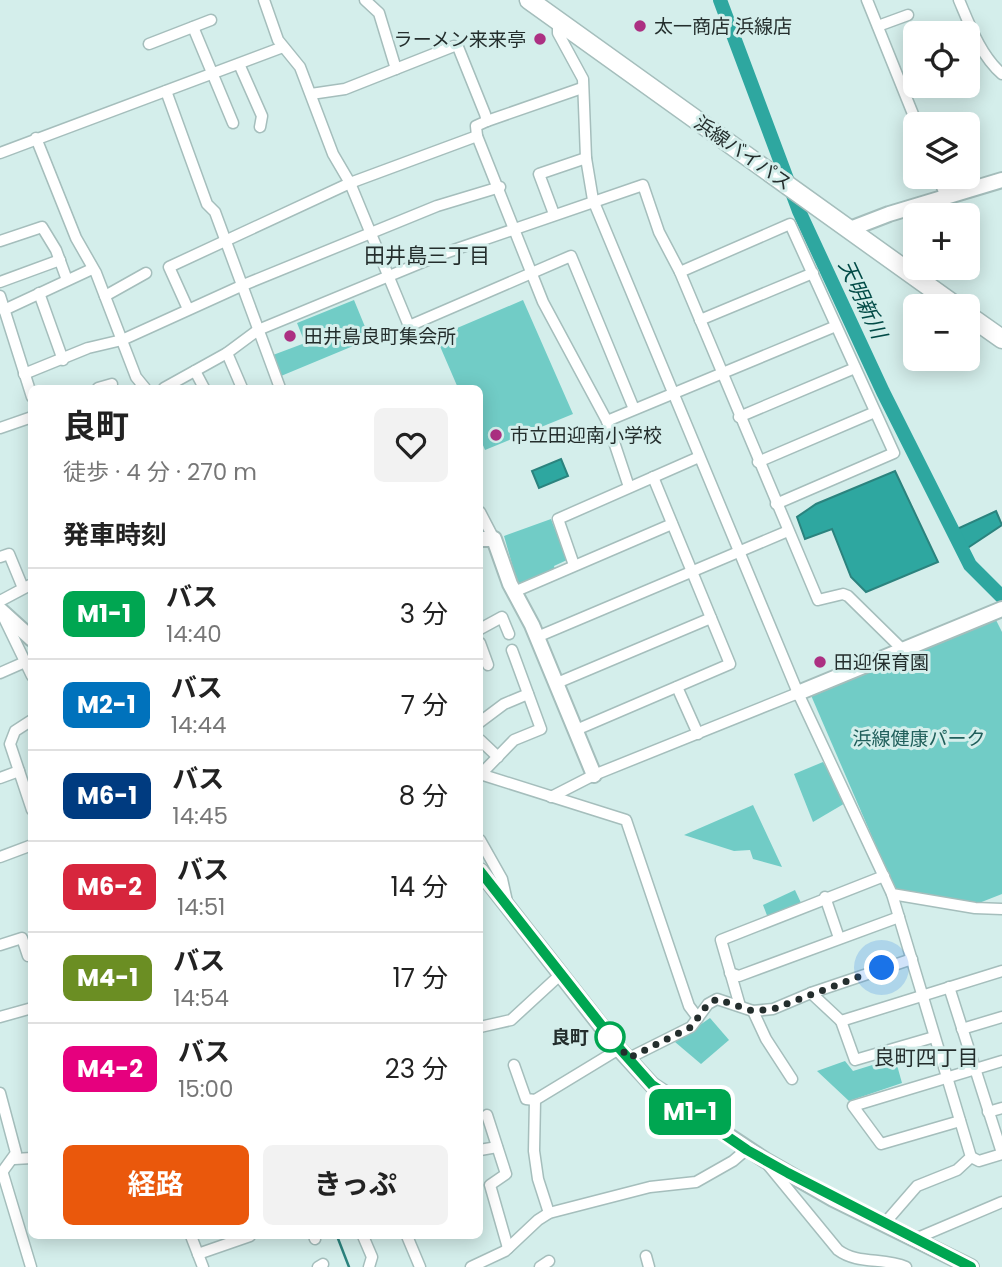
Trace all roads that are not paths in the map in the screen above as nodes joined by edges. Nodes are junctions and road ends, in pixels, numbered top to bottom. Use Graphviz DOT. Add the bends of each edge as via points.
graph roads {
  1 [pos="264,0"];
  2 [pos="365,0"];
  3 [pos="529,0"];
  4 [pos="867,0"];
  5 [pos="959,0"];
  6 [pos="908,15"];
  7 [pos="211,20"];
  8 [pos="558,21"];
  9 [pos="878,26"];
  10 [pos="192,27"];
  11 [pos="149,44"];
  12 [pos="283,47"];
  13 [pos="239,64"];
  14 [pos="396,69"];
  15 [pos="211,74"];
  16 [pos="1002,74"];
  17 [pos="582,88"];
  18 [pos="166,91"];
  19 [pos="311,94"];
  20 [pos="912,112"];
  21 [pos="487,121"];
  22 [pos="233,123"];
  23 [pos="260,127"];
  24 [pos="477,136"];
  25 [pos="36,138"];
  26 [pos="0,153"];
  27 [pos="586,158"];
  28 [pos="1002,180"];
  29 [pos="350,183"];
  30 [pos="500,187"];
  31 [pos="943,189"];
  32 [pos="946,197"];
  33 [pos="593,200"];
  34 [pos="554,214"];
  35 [pos="515,227"];
  36 [pos="850,229"];
  37 [pos="370,233"];
  38 [pos="225,240"];
  39 [pos="0,241"];
  40 [pos="60,260"];
  41 [pos="92,269"];
  42 [pos="532,270"];
  43 [pos="146,272"];
  44 [pos="680,272"];
  45 [pos="813,273"];
  46 [pos="388,277"];
  47 [pos="67,280"];
  48 [pos="0,282"];
  49 [pos="242,286"];
  50 [pos="39,293"];
  51 [pos="939,294"];
  52 [pos="0,296"];
  53 [pos="105,296"];
  54 [pos="188,309"];
  55 [pos="4,310"];
  56 [pos="700,320"];
  57 [pos="980,323"];
  58 [pos="836,326"];
  59 [pos="5,329"];
  60 [pos="258,330"];
  61 [pos="1002,339"];
  62 [pos="122,340"];
  63 [pos="227,353"];
  64 [pos="63,360"];
  65 [pos="855,368"];
  66 [pos="195,371"];
  67 [pos="721,372"];
  68 [pos="24,374"];
  69 [pos="112,384"];
  70 [pos="108,385"];
  71 [pos="143,385"];
  72 [pos="169,385"];
  73 [pos="202,385"];
  74 [pos="241,385"];
  75 [pos="279,385"];
  76 [pos="28,386"];
  77 [pos="673,392"];
  78 [pos="634,409"];
  79 [pos="875,412"];
  80 [pos="739,416"];
  81 [pos="28,418"];
  82 [pos="607,422"];
  83 [pos="0,428"];
  84 [pos="699,457"];
  85 [pos="758,462"];
  86 [pos="653,477"];
  87 [pos="629,487"];
  88 [pos="776,503"];
  89 [pos="672,524"];
  90 [pos="788,531"];
  91 [pos="487,539"];
  92 [pos="741,552"];
  93 [pos="0,557"];
  94 [pos="574,565"];
  95 [pos="692,572"];
  96 [pos="27,586"];
  97 [pos="514,592"];
  98 [pos="0,609"];
  99 [pos="1000,610"];
  100 [pos="711,618"];
  101 [pos="483,627"];
  102 [pos="509,634"];
  103 [pos="28,635"];
  104 [pos="537,637"];
  105 [pos="512,650"];
  106 [pos="903,650"];
  107 [pos="483,651"];
  108 [pos="25,662"];
  109 [pos="488,665"];
  110 [pos="28,668"];
  111 [pos="0,673"];
  112 [pos="557,683"];
  113 [pos="677,687"];
  114 [pos="799,693"];
  115 [pos="528,694"];
  116 [pos="483,720"];
  117 [pos="28,723"];
  118 [pos="576,730"];
  119 [pos="698,734"];
  120 [pos="483,743"];
  121 [pos="498,757"];
  122 [pos="19,771"];
  123 [pos="483,771"];
  124 [pos="483,775"];
  125 [pos="594,775"];
  126 [pos="0,778"];
  127 [pos="28,797"];
  128 [pos="551,797"];
  129 [pos="483,844"];
  130 [pos="28,846"];
  131 [pos="0,857"];
  132 [pos="483,875"];
  133 [pos="884,876"];
  134 [pos="892,894"];
  135 [pos="825,897"];
  136 [pos="508,907"];
  137 [pos="1002,909"];
  138 [pos="899,917"];
  139 [pos="839,938"];
  140 [pos="0,945"];
  141 [pos="28,957"];
  142 [pos="912,959"];
  143 [pos="1002,971"];
  144 [pos="561,974"];
  145 [pos="735,975"];
  146 [pos="949,987"];
  147 [pos="811,993"];
  148 [pos="922,995"];
  149 [pos="740,1006"];
  150 [pos="28,1009"];
  151 [pos="753,1011"];
  152 [pos="0,1017"];
  153 [pos="1002,1017"];
  154 [pos="698,1018"];
  155 [pos="841,1021"];
  156 [pos="483,1026"];
  157 [pos="962,1029"];
  158 [pos="934,1037"];
  159 [pos="624,1054"];
  160 [pos="1002,1061"];
  161 [pos="514,1065"];
  162 [pos="975,1069"];
  163 [pos="947,1077"];
  164 [pos="792,1079"];
  165 [pos="0,1093"];
  166 [pos="535,1100"];
  167 [pos="1002,1108"];
  168 [pos="2,1109"];
  169 [pos="988,1112"];
  170 [pos="487,1115"];
  171 [pos="960,1121"];
  172 [pos="497,1147"];
  173 [pos="483,1149"];
  174 [pos="747,1150"];
  175 [pos="1002,1153"];
  176 [pos="971,1157"];
  177 [pos="28,1158"];
  178 [pos="14,1159"];
  179 [pos="765,1160"];
  180 [pos="2,1175"];
  181 [pos="1002,1202"];
  182 [pos="549,1213"];
  183 [pos="884,1224"];
  184 [pos="192,1239"];
  185 [pos="241,1239"];
  186 [pos="364,1239"];
  187 [pos="408,1239"];
  188 [pos="915,1239"];
  189 [pos="508,1248"];
  190 [pos="198,1254"];
  191 [pos="646,1256"];
  192 [pos="31,1267"];
  193 [pos="203,1267"];
  194 [pos="369,1267"];
  195 [pos="420,1267"];
  196 [pos="471,1267"];
  197 [pos="649,1267"];
  198 [pos="906,1267"];
  199 [pos="971,1267"];
  1 -- 12 [label="street"];
  2 -- 14 [label="street" via="379,13"];
  3 -- 8 [label="highway, 浜線バイパス"];
  4 -- 9 [label="street"];
  5 -- 16 [label="street" via="993,67"];
  6 -- 9 [label="street"];
  7 -- 10 [label="street"];
  8 -- 17 [label="street" via="558,33 583,79"];
  8 -- 36 [label="highway, 浜線バイパス"];
  9 -- 20 [label="street"];
  10 -- 11 [label="street"];
  10 -- 15 [label="street"];
  12 -- 13 [label="street"];
  12 -- 19 [label="street" via="300,68"];
  13 -- 15 [label="street"];
  13 -- 23 [label="street" via="262,116"];
  14 -- 19 [label="street" via="345,89"];
  14 -- 21 [label="street" via="458,47"];
  15 -- 18 [label="street"];
  15 -- 22 [label="street"];
  17 -- 21 [label="street"];
  17 -- 27 [label="street"];
  18 -- 25 [label="street"];
  18 -- 38 [label="street"];
  19 -- 29 [label="street" via="333,154"];
  21 -- 24 [label="street" via="477,126"];
  24 -- 29 [label="street"];
  24 -- 30 [label="street"];
  25 -- 26 [label="street"];
  25 -- 41 [label="street"];
  27 -- 33 [label="street"];
  27 -- 34 [label="street" via="539,174"];
  28 -- 32 [label="main road"];
  29 -- 37 [label="street"];
  29 -- 38 [label="street"];
  30 -- 35 [label="street"];
  30 -- 37 [label="street"];
  31 -- 32 [label="street"];
  32 -- 36 [label="main road"];
  33 -- 34 [label="street"];
  33 -- 44 [label="street" via="643,185 659,232"];
  33 -- 77 [label="street"];
  34 -- 35 [label="street"];
  35 -- 42 [label="street"];
  35 -- 46 [label="street"];
  36 -- 51 [label="highway, 浜線バイパス"];
  37 -- 46 [label="street"];
  37 -- 49 [label="street"];
  38 -- 49 [label="street"];
  38 -- 54 [label="street" via="169,267"];
  39 -- 40 [label="street" via="42,226"];
  40 -- 47 [label="street"];
  40 -- 48 [label="street"];
  41 -- 47 [label="street"];
  41 -- 53 [label="street"];
  42 -- 46 [label="street" via="409,327"];
  42 -- 78 [label="street" via="571,256"];
  42 -- 82 [label="street" via="543,302"];
  43 -- 53 [label="street"];
  44 -- 45 [label="street" via="790,224"];
  44 -- 56 [label="street"];
  45 -- 56 [label="street"];
  45 -- 58 [label="street"];
  46 -- 60 [label="street"];
  47 -- 50 [label="street"];
  49 -- 54 [label="street"];
  49 -- 60 [label="street"];
  50 -- 55 [label="street"];
  50 -- 64 [label="street"];
  52 -- 55 [label="street"];
  53 -- 62 [label="street"];
  54 -- 62 [label="street"];
  55 -- 59 [label="street"];
  56 -- 67 [label="street"];
  57 -- 61 [label="highway"];
  58 -- 65 [label="street"];
  58 -- 67 [label="street"];
  59 -- 68 [label="street"];
  60 -- 63 [label="street"];
  60 -- 75 [label="street"];
  62 -- 64 [label="street"];
  62 -- 71 [label="street"];
  63 -- 66 [label="street"];
  63 -- 74 [label="street"];
  64 -- 68 [label="street"];
  65 -- 79 [label="street"];
  65 -- 80 [label="street"];
  66 -- 72 [label="street"];
  66 -- 73 [label="street"];
  67 -- 77 [label="street"];
  67 -- 80 [label="street"];
  68 -- 76 [label="street"];
  69 -- 70 [label="street"];
  77 -- 78 [label="street"];
  77 -- 84 [label="street"];
  78 -- 82 [label="street"];
  79 -- 85 [label="street"];
  79 -- 88 [label="street" via="894,453 891,456"];
  80 -- 85 [label="street"];
  81 -- 83 [label="street"];
  82 -- 87 [label="street"];
  84 -- 86 [label="street"];
  84 -- 92 [label="street"];
  85 -- 88 [label="street"];
  86 -- 87 [label="street"];
  86 -- 89 [label="street"];
  87 -- 94 [label="street" via="558,519"];
  88 -- 90 [label="street"];
  89 -- 94 [label="street"];
  89 -- 95 [label="street"];
  90 -- 92 [label="street"];
  90 -- 106 [label="street" via="818,600 848,596"];
  91 -- 97 [label="main road"];
  92 -- 95 [label="street"];
  92 -- 114 [label="street"];
  93 -- 96 [label="street" via="9,554"];
  94 -- 97 [label="street"];
  95 -- 100 [label="street"];
  95 -- 104 [label="street"];
  96 -- 98 [label="street"];
  97 -- 104 [label="main road"];
  98 -- 103 [label="main road"];
  98 -- 108 [label="street"];
  99 -- 106 [label="main road"];
  100 -- 112 [label="street"];
  100 -- 113 [label="street" via="730,664"];
  101 -- 102 [label="street" via="502,617"];
  104 -- 112 [label="main road"];
  105 -- 115 [label="street"];
  106 -- 114 [label="main road"];
  107 -- 109 [label="street"];
  108 -- 110 [label="street"];
  108 -- 111 [label="street"];
  112 -- 118 [label="main road"];
  113 -- 118 [label="street"];
  113 -- 119 [label="street"];
  114 -- 119 [label="street"];
  114 -- 133 [label="street"];
  115 -- 116 [label="street"];
  115 -- 121 [label="street" via="541,729 514,740"];
  117 -- 122 [label="street" via="11,737"];
  118 -- 125 [label="main road"];
  119 -- 125 [label="street"];
  120 -- 121 [label="street"];
  121 -- 123 [label="street"];
  122 -- 126 [label="street"];
  122 -- 127 [label="street"];
  124 -- 128 [label="street"];
  125 -- 128 [label="street"];
  128 -- 154 [label="street" via="626,820 689,1006"];
  129 -- 136 [label="street" via="502,878"];
  130 -- 131 [label="street"];
  132 -- 136 [label="main road"];
  133 -- 134 [label="street"];
  133 -- 135 [label="street"];
  134 -- 137 [label="street"];
  134 -- 138 [label="street"];
  135 -- 139 [label="street"];
  135 -- 145 [label="street" via="721,940"];
  136 -- 144 [label="main road"];
  138 -- 139 [label="street"];
  138 -- 142 [label="street"];
  139 -- 145 [label="street"];
  140 -- 141 [label="street" via="22,938"];
  142 -- 147 [label="street"];
  142 -- 148 [label="street"];
  143 -- 146 [label="street"];
  144 -- 156 [label="street" via="511,1020"];
  144 -- 159 [label="main road"];
  145 -- 149 [label="street"];
  146 -- 148 [label="street"];
  146 -- 157 [label="street"];
  147 -- 151 [label="street" via="773,1009"];
  147 -- 155 [label="street"];
  148 -- 155 [label="street"];
  148 -- 158 [label="street"];
  149 -- 151 [label="street"];
  149 -- 154 [label="street" via="717,999"];
  150 -- 152 [label="street"];
  151 -- 164 [label="street"];
  153 -- 157 [label="street"];
  154 -- 159 [label="street" via="691,1027"];
  155 -- 158 [label="street" via="855,1060"];
  157 -- 162 [label="street"];
  158 -- 163 [label="street"];
  159 -- 166 [label="street"];
  159 -- 174 [label="main road" via="652,1085"];
  160 -- 162 [label="street"];
  161 -- 166 [label="street" via="526,1099"];
  162 -- 163 [label="street"];
  162 -- 169 [label="street"];
  163 -- 171 [label="street"];
  163 -- 171 [label="street" via="853,1106 881,1144"];
  165 -- 168 [label="street"];
  166 -- 182 [label="street" via="534,1152"];
  167 -- 169 [label="street"];
  168 -- 178 [label="street"];
  169 -- 175 [label="street"];
  170 -- 172 [label="street"];
  171 -- 176 [label="street"];
  172 -- 173 [label="street"];
  172 -- 189 [label="street" via="506,1174 490,1185"];
  174 -- 179 [label="main road"];
  174 -- 182 [label="street" via="695,1182 650,1187"];
  175 -- 176 [label="street" via="979,1161"];
  176 -- 183 [label="street" via="957,1170 917,1186"];
  177 -- 178 [label="street"];
  178 -- 180 [label="street"];
  179 -- 183 [label="main road"];
  179 -- 198 [label="street" via="838,1250 849,1258"];
  180 -- 192 [label="street"];
  181 -- 188 [label="street"];
  182 -- 189 [label="street"];
  183 -- 188 [label="main road"];
  184 -- 190 [label="street"];
  185 -- 190 [label="street"];
  186 -- 194 [label="street" via="372,1257"];
  187 -- 195 [label="street"];
  188 -- 199 [label="main road"];
  189 -- 196 [label="street"];
  190 -- 193 [label="street"];
  191 -- 197 [label="street"];
}
